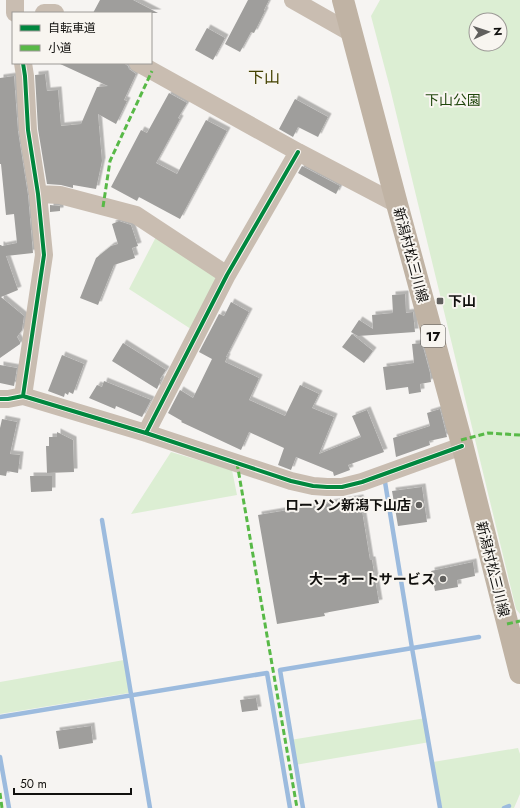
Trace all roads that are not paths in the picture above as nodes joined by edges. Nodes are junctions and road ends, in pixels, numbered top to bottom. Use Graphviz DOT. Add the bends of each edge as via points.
graph roads {
  1 [pos="15,0"];
  2 [pos="293,0"];
  3 [pos="344,0"];
  4 [pos="15,12"];
  5 [pos="353,34"];
  6 [pos="23,64"];
  7 [pos="140,64"];
  8 [pos="298,152"];
  9 [pos="38,194"];
  10 [pos="397,204"];
  11 [pos="228,275"];
  12 [pos="23,396"];
  13 [pos="0,399"];
  14 [pos="146,433"];
  15 [pos="462,446"];
  16 [pos="520,673"];
  1 -- 4 [label="street"];
  2 -- 5 [label="street"];
  3 -- 5 [label="main road, 新潟村松三川線 / 17"];
  5 -- 10 [label="main road, 新潟村松三川線 / 17"];
  6 -- 9 [label="street" via="28,130"];
  7 -- 8 [label="street"];
  8 -- 10 [label="street"];
  8 -- 11 [label="street"];
  9 -- 11 [label="street" via="60,194 136,215"];
  9 -- 12 [label="street" via="44,255"];
  10 -- 15 [label="main road, 新潟村松三川線 / 17"];
  11 -- 14 [label="street"];
  12 -- 13 [label="street"];
  12 -- 14 [label="street"];
  14 -- 15 [label="street" via="291,481 327,487 342,487 362,482"];
  15 -- 16 [label="main road, 新潟村松三川線 / 17"];
}
